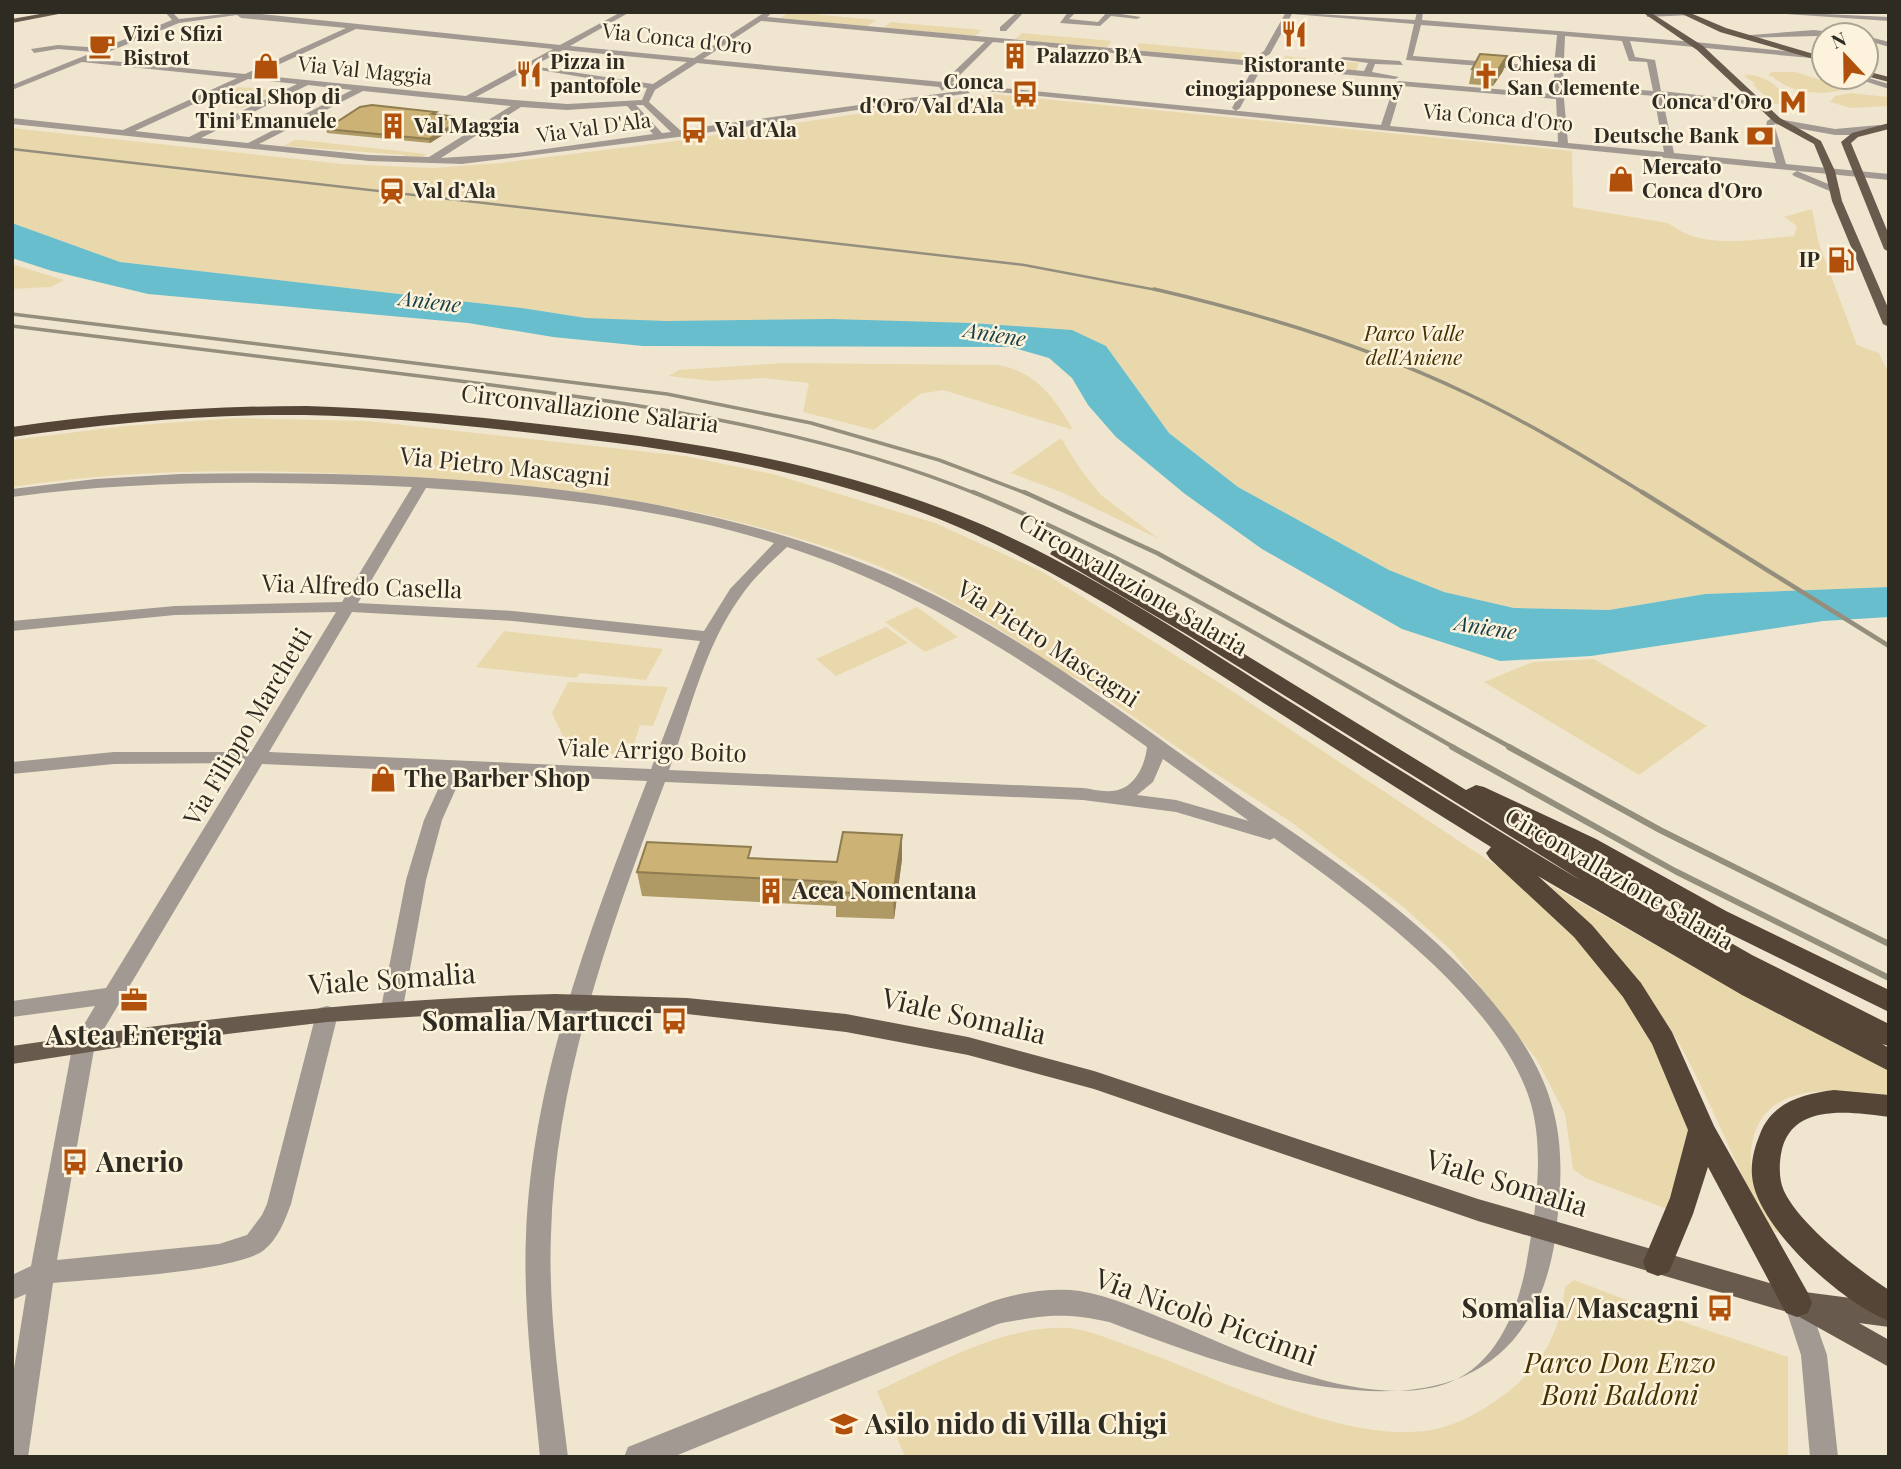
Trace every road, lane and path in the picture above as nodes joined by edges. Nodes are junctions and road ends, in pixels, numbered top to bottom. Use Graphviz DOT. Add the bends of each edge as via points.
graph roads {
  1 [pos="27,12"];
  2 [pos="66,12"];
  3 [pos="168,12"];
  4 [pos="628,12"];
  5 [pos="749,12"];
  6 [pos="1021,12"];
  7 [pos="1073,12"];
  8 [pos="1290,12"];
  9 [pos="1420,12"];
  10 [pos="1786,12"];
  11 [pos="239,13"];
  12 [pos="1684,13"];
  13 [pos="1648,14"];
  14 [pos="766,15"];
  15 [pos="1137,17"];
  16 [pos="1889,19"];
  17 [pos="13,20"];
  18 [pos="177,21"];
  19 [pos="1418,22"];
  20 [pos="355,27"];
  21 [pos="1003,29"];
  22 [pos="1810,32"];
  23 [pos="1561,33"];
  24 [pos="1741,36"];
  25 [pos="981,38"];
  26 [pos="992,39"];
  27 [pos="1625,39"];
  28 [pos="1003,40"];
  29 [pos="1695,44"];
  30 [pos="564,47"];
  31 [pos="34,51"];
  32 [pos="105,51"];
  33 [pos="1254,51"];
  34 [pos="1766,51"];
  35 [pos="1267,52"];
  36 [pos="1810,57"];
  37 [pos="1810,57"];
  38 [pos="1332,58"];
  39 [pos="1409,58"];
  40 [pos="1712,59"];
  41 [pos="695,60"];
  42 [pos="81,61"];
  43 [pos="1372,61"];
  44 [pos="1399,63"];
  45 [pos="1810,63"];
  46 [pos="1261,64"];
  47 [pos="1272,64"];
  48 [pos="538,69"];
  49 [pos="1558,70"];
  50 [pos="1367,74"];
  51 [pos="247,76"];
  52 [pos="1397,80"];
  53 [pos="233,83"];
  54 [pos="307,83"];
  55 [pos="946,84"];
  56 [pos="1559,85"];
  57 [pos="655,87"];
  58 [pos="12,88"];
  59 [pos="362,88"];
  60 [pos="295,89"];
  61 [pos="994,89"];
  62 [pos="381,90"];
  63 [pos="1659,94"];
  64 [pos="1559,97"];
  65 [pos="468,98"];
  66 [pos="928,99"];
  67 [pos="645,102"];
  68 [pos="1757,102"];
  69 [pos="519,104"];
  70 [pos="630,104"];
  71 [pos="347,108"];
  72 [pos="1236,108"];
  73 [pos="1217,111"];
  74 [pos="1262,115"];
  75 [pos="1777,120"];
  76 [pos="12,121"];
  77 [pos="1385,127"];
  78 [pos="1884,127"];
  79 [pos="123,133"];
  80 [pos="678,134"];
  81 [pos="660,136"];
  82 [pos="189,140"];
  83 [pos="285,140"];
  84 [pos="1563,144"];
  85 [pos="248,146"];
  86 [pos="269,148"];
  87 [pos="1669,153"];
  88 [pos="430,160"];
  89 [pos="1739,161"];
  90 [pos="1781,164"];
  91 [pos="1830,171"];
  92 [pos="1861,175"];
  93 [pos="1889,177"];
  94 [pos="1835,190"];
  95 [pos="1889,249"];
  96 [pos="1889,324"];
  97 [pos="12,423"];
  98 [pos="12,432"];
  99 [pos="422,483"];
  100 [pos="12,493"];
  101 [pos="784,542"];
  102 [pos="349,607"];
  103 [pos="12,626"];
  104 [pos="711,637"];
  105 [pos="1156,745"];
  106 [pos="1396,756"];
  107 [pos="258,758"];
  108 [pos="457,767"];
  109 [pos="12,768"];
  110 [pos="658,776"];
  111 [pos="1118,797"];
  112 [pos="1454,814"];
  113 [pos="1285,838"];
  114 [pos="114,995"];
  115 [pos="1889,1002"];
  116 [pos="578,1003"];
  117 [pos="392,1008"];
  118 [pos="12,1009"];
  119 [pos="327,1014"];
  120 [pos="1889,1036"];
  121 [pos="84,1043"];
  122 [pos="12,1055"];
  123 [pos="1889,1060"];
  124 [pos="1889,1106"];
  125 [pos="1702,1130"];
  126 [pos="1544,1229"];
  127 [pos="1658,1262"];
  128 [pos="42,1273"];
  129 [pos="12,1288"];
  130 [pos="1797,1303"];
  131 [pos="1889,1307"];
  132 [pos="1889,1315"];
  133 [pos="1889,1354"];
  134 [pos="14,1457"];
  135 [pos="554,1457"];
  136 [pos="638,1457"];
  137 [pos="1824,1457"];
  1 -- 17 [label="main road"];
  2 -- 17 [label="main road"];
  3 -- 18 [label="street"];
  4 -- 30 [label="street"];
  5 -- 14 [label="street"];
  6 -- 21 [label="street"];
  7 -- 15 [label="street" via="1063,21 1100,24 1109,15"];
  8 -- 19 [label="street"];
  8 -- 35 [label="street"];
  9 -- 19 [label="street"];
  10 -- 16 [label="street"];
  11 -- 18 [label="street, Via Conca d'Oro"];
  11 -- 20 [label="street, Via Conca d'Oro"];
  12 -- 13 [label="street"];
  12 -- 24 [label="main road"];
  13 -- 29 [label="main road"];
  14 -- 25 [label="street"];
  14 -- 41 [label="street"];
  18 -- 32 [label="street, Via Conca d'Oro"];
  19 -- 23 [label="street"];
  19 -- 39 [label="street"];
  20 -- 30 [label="street, Via Conca d'Oro"];
  20 -- 51 [label="street"];
  21 -- 25 [label="street" via="992,28"];
  21 -- 28 [label="street" via="1013,30"];
  22 -- 24 [label="street"];
  23 -- 27 [label="street"];
  23 -- 49 [label="street"];
  24 -- 36 [label="main road"];
  25 -- 26 [label="street"];
  26 -- 28 [label="street"];
  26 -- 55 [label="street"];
  27 -- 29 [label="street"];
  27 -- 63 [label="street" via="1632,59 1651,60"];
  28 -- 46 [label="street"];
  29 -- 34 [label="street"];
  29 -- 40 [label="main road"];
  30 -- 41 [label="street, Via Conca d'Oro"];
  30 -- 65 [label="street"];
  31 -- 32 [label="street" via="58,47"];
  32 -- 42 [label="street, Via Conca d'Oro"];
  33 -- 35 [label="street"];
  34 -- 37 [label="street"];
  34 -- 40 [label="street" via="1729,52"];
  34 -- 45 [label="street"];
  35 -- 46 [label="street" via="1256,58"];
  35 -- 47 [label="street" via="1278,53"];
  38 -- 43 [label="street"];
  39 -- 43 [label="street" via="1377,55"];
  39 -- 44 [label="street"];
  39 -- 49 [label="street"];
  40 -- 68 [label="main road"];
  41 -- 55 [label="street, Via Conca d'Oro"];
  41 -- 57 [label="street"];
  42 -- 51 [label="street, Via Val Maggia"];
  42 -- 58 [label="street, Via Conca d'Oro"];
  43 -- 44 [label="street"];
  43 -- 50 [label="street"];
  44 -- 52 [label="street"];
  46 -- 47 [label="street"];
  46 -- 72 [label="street"];
  47 -- 50 [label="street"];
  48 -- 57 [label="street"];
  49 -- 56 [label="street"];
  50 -- 52 [label="street"];
  51 -- 53 [label="street"];
  51 -- 54 [label="street, Via Val Maggia"];
  52 -- 64 [label="street"];
  52 -- 77 [label="street"];
  53 -- 60 [label="street"];
  53 -- 79 [label="street"];
  54 -- 59 [label="street, Via Val Maggia"];
  54 -- 60 [label="street"];
  55 -- 61 [label="street, Via Conca d'Oro"];
  55 -- 66 [label="street"];
  56 -- 63 [label="street"];
  56 -- 64 [label="street"];
  57 -- 67 [label="street"];
  59 -- 62 [label="street, Via Val Maggia"];
  59 -- 85 [label="street"];
  60 -- 82 [label="street"];
  61 -- 66 [label="street, Via Val D'Ala"];
  61 -- 73 [label="street, Via Conca d'Oro"];
  62 -- 65 [label="street, Via Val Maggia"];
  62 -- 71 [label="street"];
  63 -- 68 [label="street"];
  63 -- 87 [label="street"];
  64 -- 84 [label="street"];
  65 -- 69 [label="street, Via Val Maggia"];
  66 -- 80 [label="street, Via Val D'Ala"];
  67 -- 70 [label="street, Via Val Maggia"];
  67 -- 80 [label="street"];
  68 -- 75 [label="main road"];
  69 -- 70 [label="street, Via Val Maggia"];
  69 -- 88 [label="street"];
  70 -- 81 [label="street"];
  72 -- 73 [label="street"];
  72 -- 74 [label="street"];
  73 -- 74 [label="street, Via Conca d'Oro"];
  74 -- 77 [label="street, Via Conca d'Oro"];
  75 -- 78 [label="street" via="1835,132"];
  75 -- 90 [label="street" via="1770,125"];
  75 -- 91 [label="main road" via="1815,140"];
  76 -- 79 [label="street, Via Val D'Ala"];
  77 -- 84 [label="street, Via Conca d'Oro"];
  78 -- 92 [label="main road" via="1847,141"];
  79 -- 82 [label="street, Via Val D'Ala"];
  80 -- 81 [label="street, Via Val D'Ala"];
  81 -- 88 [label="street, Via Val D'Ala" via="499,158"];
  82 -- 85 [label="street, Via Val D'Ala"];
  83 -- 86 [label="street"];
  84 -- 87 [label="street, Via Conca d'Oro"];
  85 -- 86 [label="street, Via Val D'Ala"];
  86 -- 88 [label="street, Via Val D'Ala"];
  87 -- 89 [label="street, Via Conca d'Oro"];
  89 -- 90 [label="street, Via Conca d'Oro"];
  89 -- 94 [label="street" via="1801,175"];
  90 -- 91 [label="street, Via Conca d'Oro"];
  91 -- 92 [label="street, Via Conca d'Oro"];
  91 -- 94 [label="main road"];
  92 -- 93 [label="street"];
  92 -- 95 [label="main road"];
  94 -- 96 [label="main road"];
  97 -- 106 [label="highway, Circonvallazione Salaria" via="185,405 352,403 616,427 729,443 806,460 929,496 1045,547 1167,615"];
  98 -- 112 [label="highway, Circonvallazione Salaria" via="180,414 349,412 658,443 821,475 949,518 1071,576"];
  99 -- 100 [label="street, Via Pietro Mascagni" via="195,478"];
  99 -- 101 [label="street, Via Pietro Mascagni" via="590,500"];
  99 -- 102 [label="street, Via Filippo Marchetti"];
  101 -- 104 [label="street" via="738,589"];
  101 -- 105 [label="street, Via Pietro Mascagni" via="889,580 946,608 1049,670"];
  102 -- 103 [label="street, Via Alfredo Casella" via="169,609"];
  102 -- 104 [label="street, Via Alfredo Casella" via="511,615"];
  102 -- 107 [label="street, Via Filippo Marchetti"];
  104 -- 110 [label="street"];
  105 -- 111 [label="street" via="1147,778"];
  105 -- 113 [label="street, Via Pietro Mascagni"];
  106 -- 115 [label="highway" via="1571,837 1717,917"];
  106 -- 120 [label="highway, Circonvallazione Salaria" via="1632,899"];
  107 -- 108 [label="street, Viale Arrigo Boito"];
  107 -- 109 [label="street, Viale Arrigo Boito" via="149,756"];
  107 -- 114 [label="street, Via Filippo Marchetti"];
  108 -- 110 [label="street, Viale Arrigo Boito"];
  108 -- 117 [label="street" via="433,820 416,880"];
  110 -- 111 [label="street, Viale Arrigo Boito"];
  110 -- 116 [label="street"];
  111 -- 113 [label="street, Viale Arrigo Boito" via="1197,811"];
  112 -- 123 [label="highway, Circonvallazione Salaria" via="1685,952"];
  112 -- 125 [label="highway" via="1557,904 1608,958 1667,1047"];
  113 -- 126 [label="street, Via Pietro Mascagni" via="1407,928 1505,1034 1535,1086 1547,1122 1549,1178"];
  114 -- 118 [label="street"];
  114 -- 121 [label="street, Via Filippo Marchetti"];
  116 -- 117 [label="main road, Viale Somalia"];
  116 -- 126 [label="main road, Viale Somalia" via="750,1011 855,1024 968,1046 1122,1089"];
  116 -- 135 [label="street" via="556,1091 539,1216 539,1302"];
  117 -- 119 [label="main road, Viale Somalia"];
  119 -- 121 [label="main road, Viale Somalia"];
  119 -- 128 [label="street" via="279,1205 268,1229 255,1243 209,1257"];
  121 -- 122 [label="main road, Viale Somalia"];
  121 -- 128 [label="street"];
  124 -- 131 [label="highway" via="1836,1101 1800,1108 1783,1120 1772,1136 1766,1167 1773,1199 1788,1219 1837,1269"];
  125 -- 127 [label="highway" via="1686,1199"];
  125 -- 130 [label="highway"];
  126 -- 127 [label="main road, Viale Somalia"];
  126 -- 136 [label="street, Via Nicolò Piccinni" via="1536,1283 1513,1343 1482,1378 1437,1400 1387,1403 1324,1392 1109,1310 1078,1303 1046,1303 958,1325"];
  127 -- 130 [label="main road, Viale Somalia"];
  128 -- 129 [label="street"];
  128 -- 134 [label="street"];
  130 -- 132 [label="main road, Viale Somalia"];
  130 -- 133 [label="main road, Viale Somalia"];
  130 -- 137 [label="street" via="1814,1354"];
}
